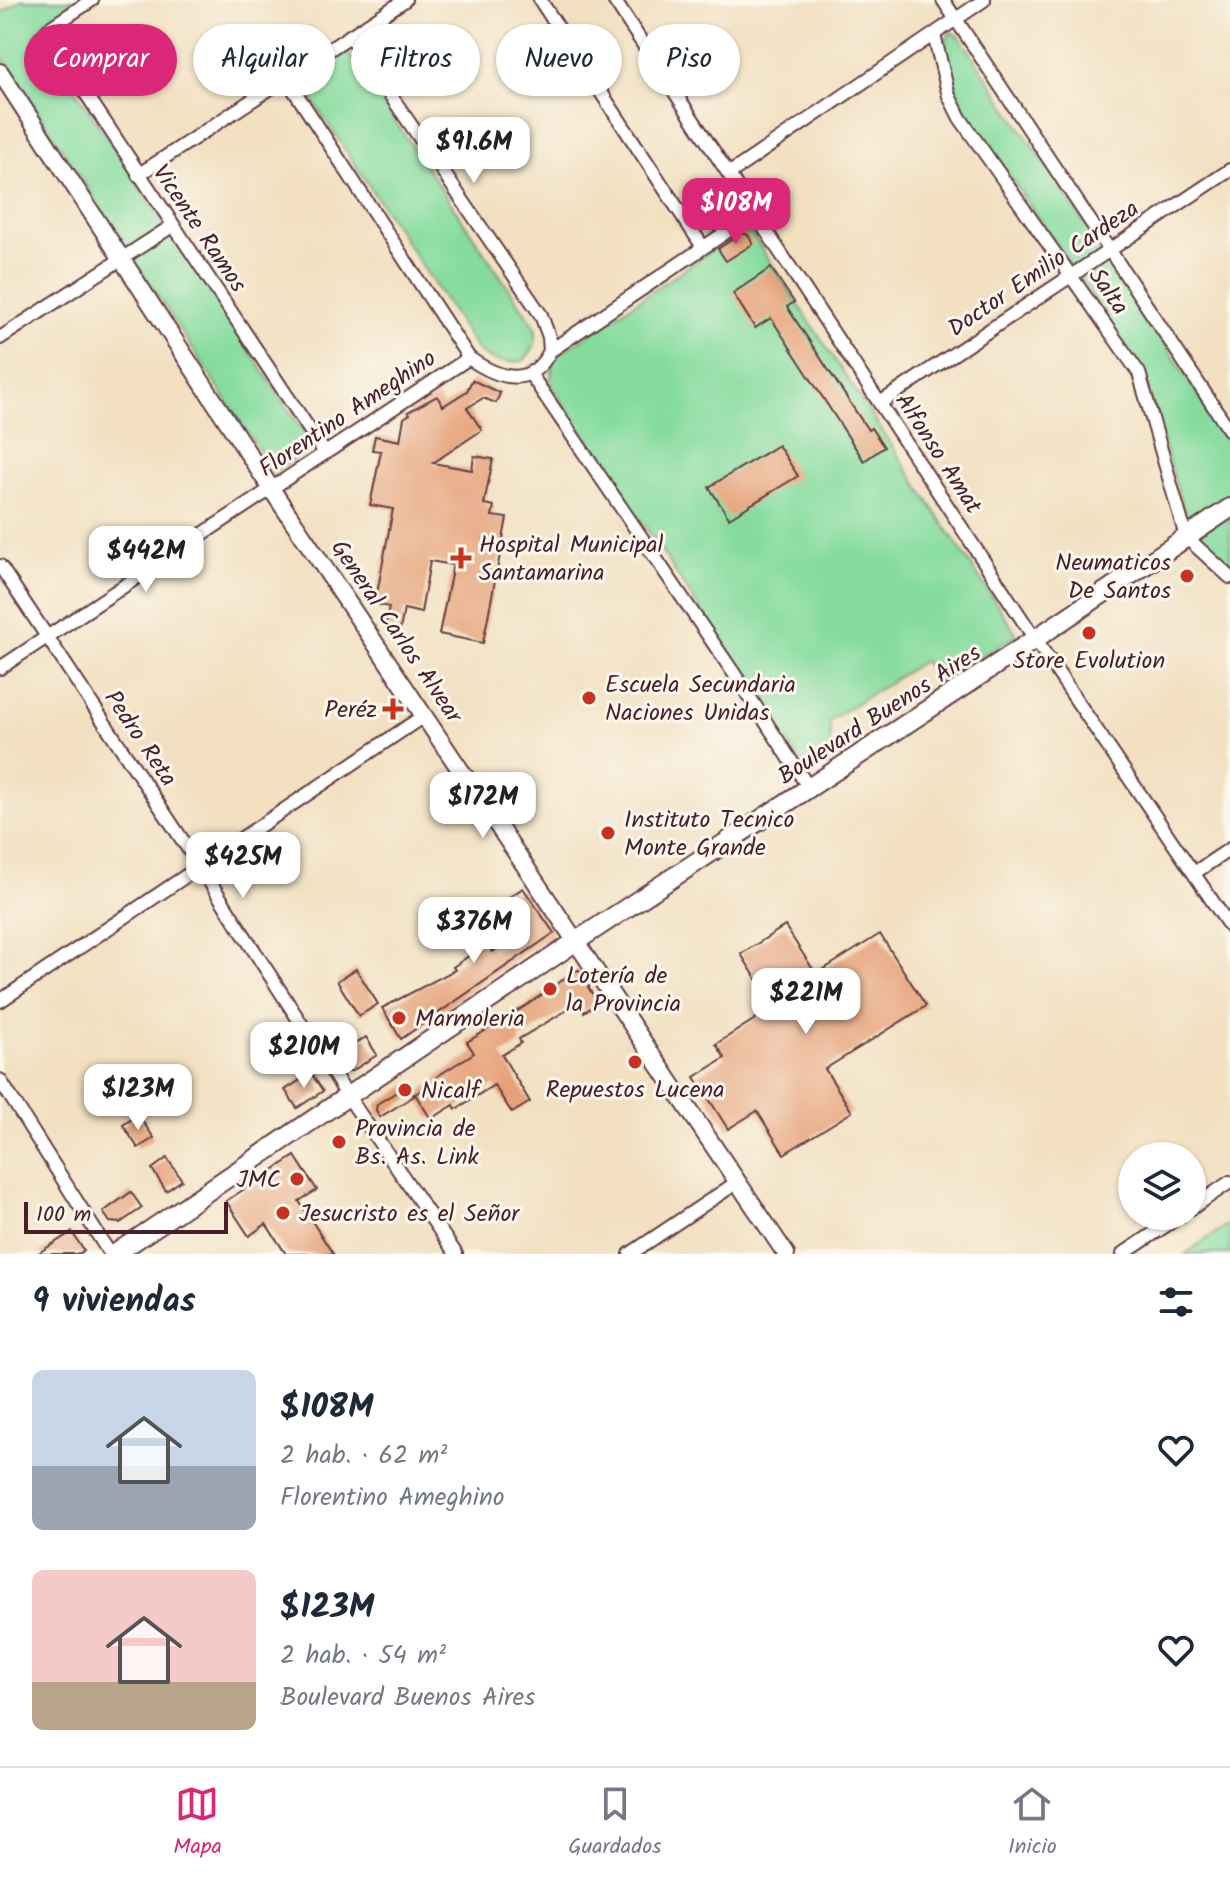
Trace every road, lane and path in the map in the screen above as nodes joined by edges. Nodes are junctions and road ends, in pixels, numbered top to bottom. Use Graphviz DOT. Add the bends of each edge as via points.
graph roads {
  1 [pos="92,0"];
  2 [pos="405,0"];
  3 [pos="540,0"];
  4 [pos="614,0"];
  5 [pos="943,0"];
  6 [pos="984,0"];
  7 [pos="955,19"];
  8 [pos="934,35"];
  9 [pos="350,36"];
  10 [pos="335,46"];
  11 [pos="0,72"];
  12 [pos="259,96"];
  13 [pos="298,96"];
  14 [pos="1230,170"];
  15 [pos="730,173"];
  16 [pos="138,175"];
  17 [pos="756,212"];
  18 [pos="172,226"];
  19 [pos="703,247"];
  20 [pos="1109,251"];
  21 [pos="122,258"];
  22 [pos="1071,276"];
  23 [pos="0,338"];
  24 [pos="550,351"];
  25 [pos="469,358"];
  26 [pos="531,375"];
  27 [pos="880,403"];
  28 [pos="1230,431"];
  29 [pos="325,453"];
  30 [pos="272,490"];
  31 [pos="1230,508"];
  32 [pos="1186,537"];
  33 [pos="0,566"];
  34 [pos="1230,577"];
  35 [pos="47,637"];
  36 [pos="1035,639"];
  37 [pos="0,668"];
  38 [pos="425,715"];
  39 [pos="809,788"];
  40 [pos="1230,849"];
  41 [pos="201,868"];
  42 [pos="1194,873"];
  43 [pos="1230,927"];
  44 [pos="575,942"];
  45 [pos="0,1001"];
  46 [pos="0,1080"];
  47 [pos="347,1095"];
  48 [pos="739,1181"];
  49 [pos="1230,1182"];
  50 [pos="1206,1198"];
  51 [pos="1159,1230"];
  52 [pos="113,1254"];
  53 [pos="456,1254"];
  54 [pos="630,1254"];
  55 [pos="786,1254"];
  56 [pos="1123,1254"];
  1 -- 16 [label="street, Vicente Ramos" via="47,35"];
  2 -- 9 [label="street"];
  3 -- 19 [label="street"];
  4 -- 15 [label="street, Alfonso Amat"];
  5 -- 7 [label="street, Salta"];
  6 -- 7 [label="street"];
  7 -- 8 [label="street"];
  7 -- 20 [label="street, Salta"];
  8 -- 15 [label="street"];
  8 -- 22 [label="street, Salta" via="960,118"];
  9 -- 10 [label="street"];
  9 -- 24 [label="street" via="541,315"];
  11 -- 21 [label="street, General Carlos Alvear"];
  12 -- 16 [label="street"];
  13 -- 25 [label="street"];
  14 -- 20 [label="street, Doctor Emilio Cardeza"];
  15 -- 17 [label="street, Alfonso Amat"];
  16 -- 18 [label="street, Vicente Ramos"];
  17 -- 19 [label="street"];
  17 -- 27 [label="street, Alfonso Amat"];
  18 -- 21 [label="street"];
  18 -- 29 [label="street, Vicente Ramos"];
  19 -- 24 [label="street"];
  20 -- 22 [label="street, Doctor Emilio Cardeza"];
  20 -- 28 [label="street, Salta"];
  21 -- 23 [label="street"];
  21 -- 30 [label="street, General Carlos Alvear"];
  22 -- 27 [label="street, Doctor Emilio Cardeza"];
  22 -- 32 [label="street, Salta" via="1139,373"];
  24 -- 26 [label="street"];
  25 -- 26 [label="street, Florentino Ameghino" via="494,372"];
  25 -- 29 [label="street, Florentino Ameghino"];
  26 -- 39 [label="street"];
  27 -- 36 [label="street, Alfonso Amat"];
  29 -- 30 [label="street, Florentino Ameghino"];
  30 -- 35 [label="street, Florentino Ameghino"];
  30 -- 38 [label="street, General Carlos Alvear"];
  31 -- 32 [label="main road, Boulevard Buenos Aires"];
  32 -- 34 [label="street"];
  32 -- 36 [label="main road, Boulevard Buenos Aires"];
  33 -- 35 [label="street, Pedro Reta"];
  35 -- 37 [label="street, Florentino Ameghino"];
  35 -- 41 [label="street, Pedro Reta"];
  36 -- 39 [label="main road, Boulevard Buenos Aires"];
  36 -- 42 [label="street, Alfonso Amat"];
  38 -- 41 [label="street"];
  38 -- 44 [label="street, General Carlos Alvear"];
  39 -- 44 [label="main road, Boulevard Buenos Aires"];
  40 -- 42 [label="street"];
  41 -- 45 [label="street"];
  41 -- 47 [label="street, Pedro Reta"];
  42 -- 43 [label="street, Alfonso Amat"];
  44 -- 47 [label="main road, Boulevard Buenos Aires"];
  44 -- 48 [label="street, General Carlos Alvear"];
  46 -- 52 [label="street"];
  47 -- 52 [label="main road, Boulevard Buenos Aires"];
  47 -- 53 [label="street, Pedro Reta"];
  48 -- 54 [label="street"];
  48 -- 55 [label="street, General Carlos Alvear"];
  49 -- 50 [label="street"];
  51 -- 56 [label="street"];
}
